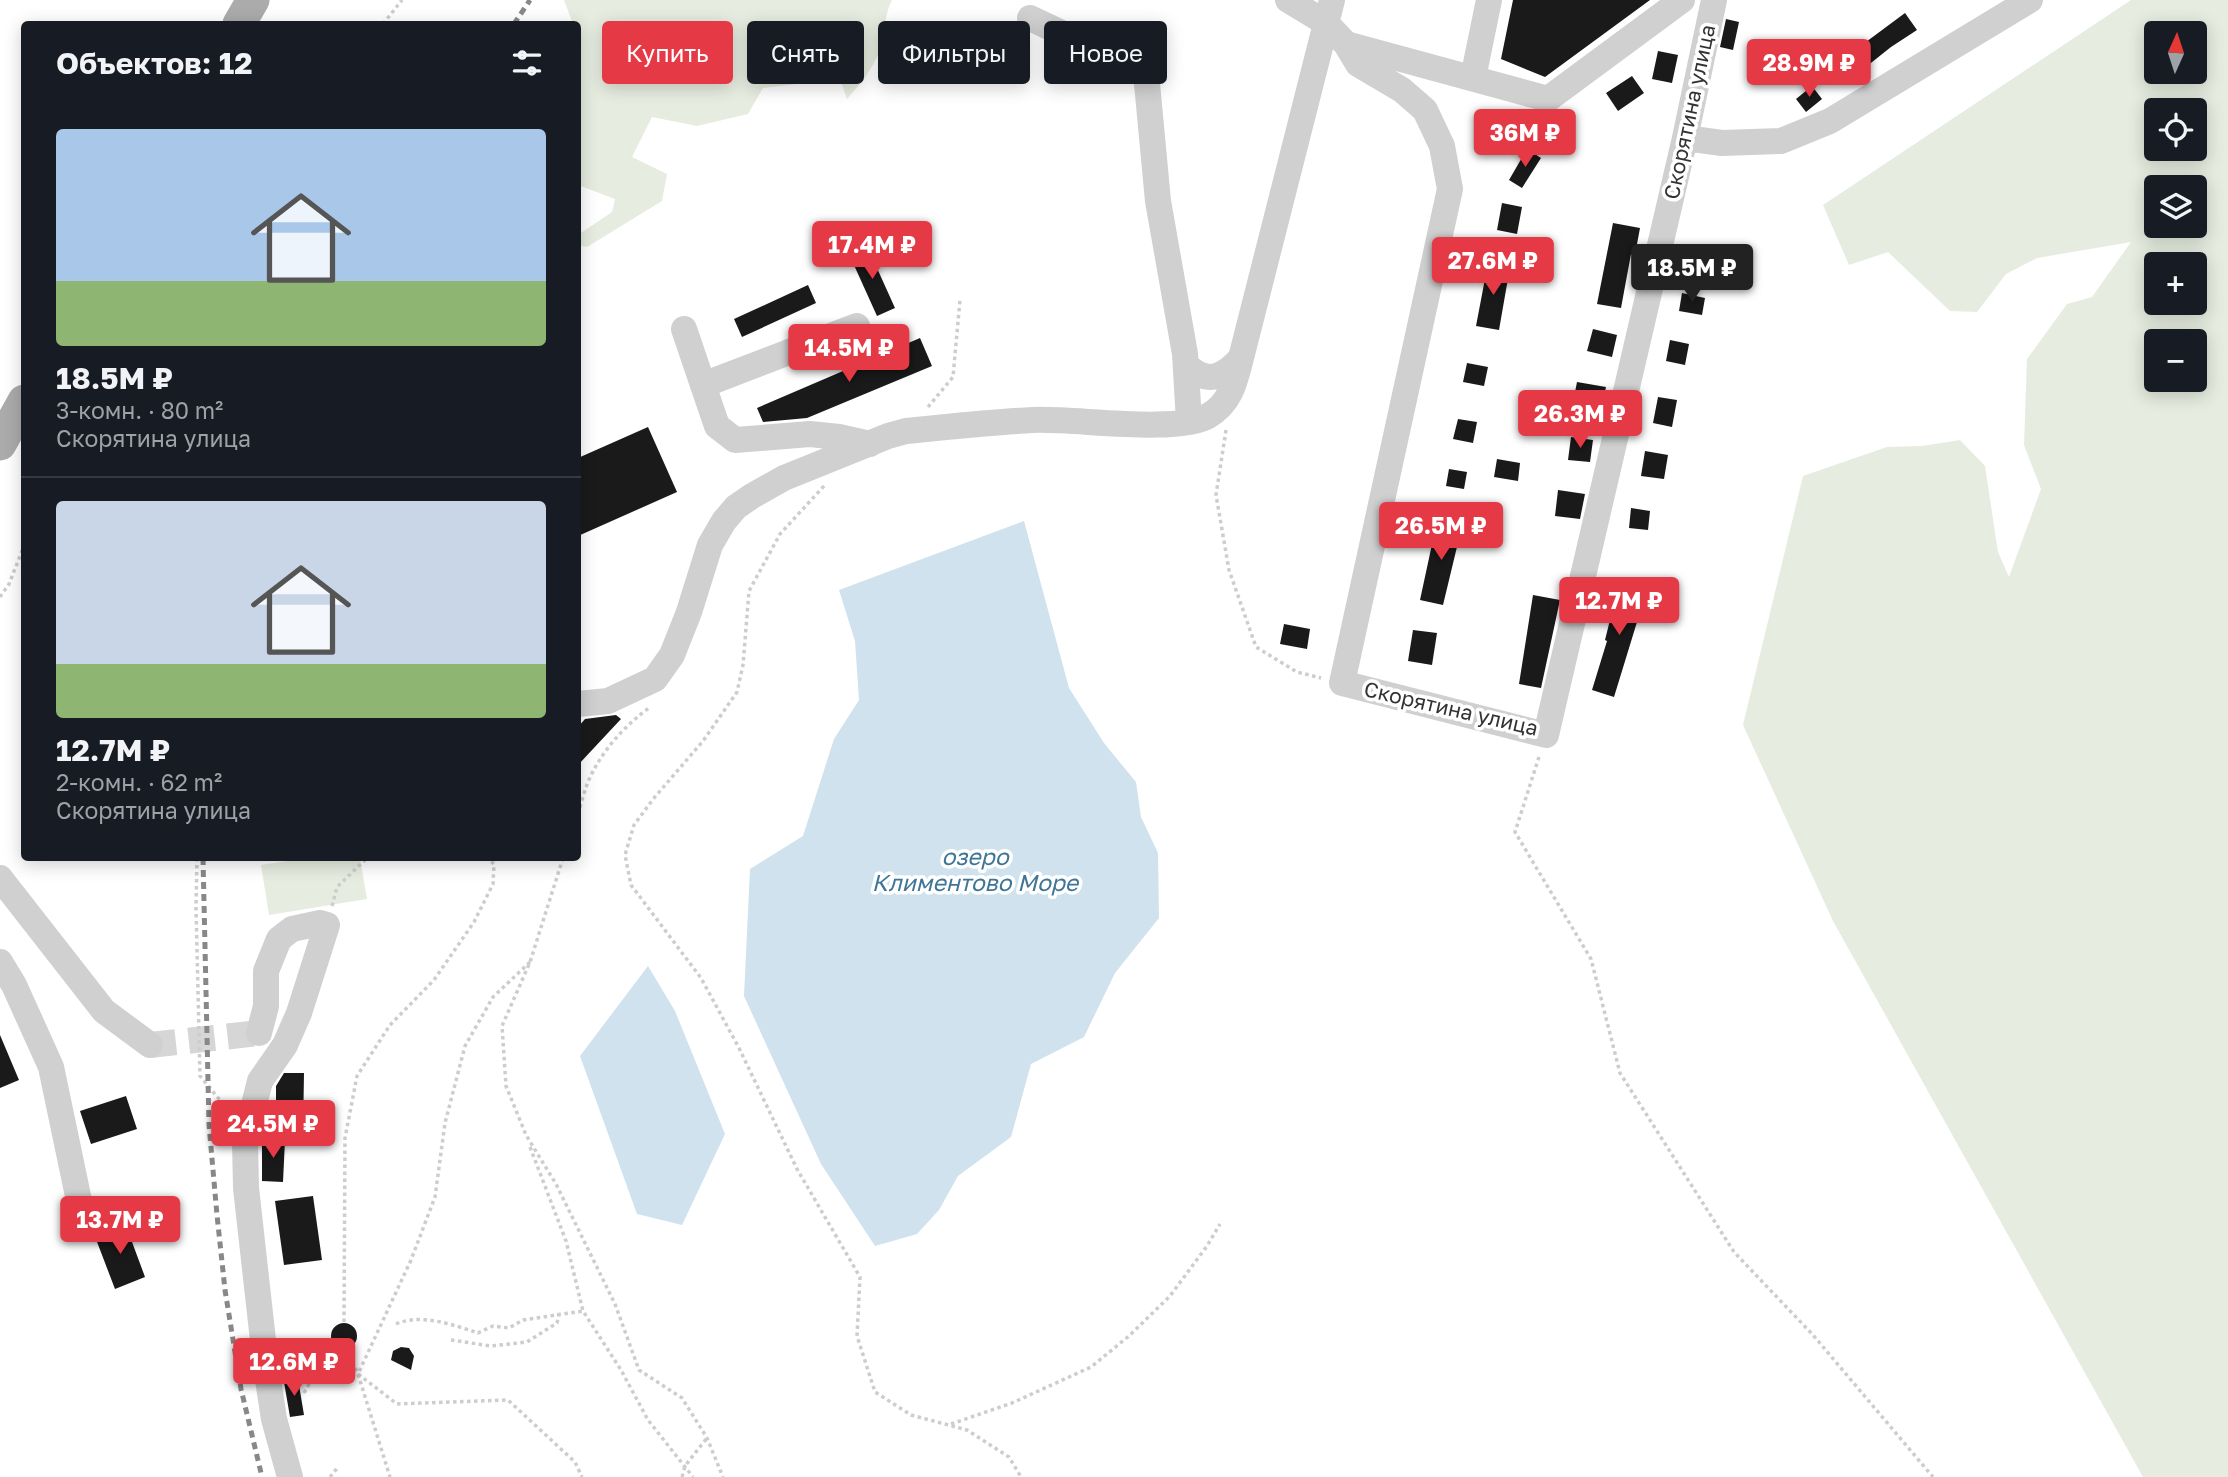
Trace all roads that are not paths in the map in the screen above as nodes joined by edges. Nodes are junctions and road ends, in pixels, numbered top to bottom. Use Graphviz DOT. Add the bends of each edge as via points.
graph roads {
  1 [pos="253,0"];
  2 [pos="1288,0"];
  3 [pos="1489,0"];
  4 [pos="1682,0"];
  5 [pos="1714,0"];
  6 [pos="2029,0"];
  7 [pos="1329,11"];
  8 [pos="1030,18"];
  9 [pos="241,21"];
  10 [pos="1346,44"];
  11 [pos="1473,78"];
  12 [pos="1685,138"];
  13 [pos="856,326"];
  14 [pos="684,329"];
  15 [pos="1241,358"];
  16 [pos="1186,365"];
  17 [pos="703,385"];
  18 [pos="21,406"];
  19 [pos="1189,422"];
  20 [pos="0,444"];
  21 [pos="870,444"];
  22 [pos="581,704"];
  23 [pos="0,878"];
  24 [pos="0,962"];
  25 [pos="259,1034"];
  26 [pos="150,1045"];
  27 [pos="82,1214"];
  28 [pos="290,1477"];
  1 -- 9 [label="main road"];
  2 -- 7 [label="street, Скорятина улица"];
  3 -- 11 [label="street"];
  4 -- 11 [label="street" via="1548,99"];
  5 -- 12 [label="street, Скорятина улица"];
  6 -- 12 [label="street" via="1830,121 1782,141 1722,143"];
  7 -- 10 [label="street, Скорятина улица"];
  7 -- 15 [label="street"];
  8 -- 16 [label="street" via="1146,73 1158,201"];
  10 -- 11 [label="street"];
  10 -- 12 [label="street, Скорятина улица" via="1358,64 1425,110 1442,146 1450,189 1342,684 1546,734"];
  13 -- 17 [label="street"];
  14 -- 17 [label="street"];
  15 -- 16 [label="street" via="1230,370 1205,378"];
  15 -- 19 [label="street" via="1231,393 1219,408"];
  16 -- 19 [label="street"];
  17 -- 21 [label="street" via="717,426 735,440 810,434"];
  18 -- 20 [label="main road"];
  19 -- 21 [label="street" via="1034,420 906,431"];
  21 -- 22 [label="street" via="784,478 736,507 710,545 672,655 655,679 608,701"];
  23 -- 26 [label="street" via="104,1011"];
  24 -- 27 [label="street" via="51,1067"];
  25 -- 28 [label="street" via="266,1006 266,971 279,939 292,929 327,925 299,1013 285,1045 260,1081 245,1141 254,1268 274,1419"];
}
